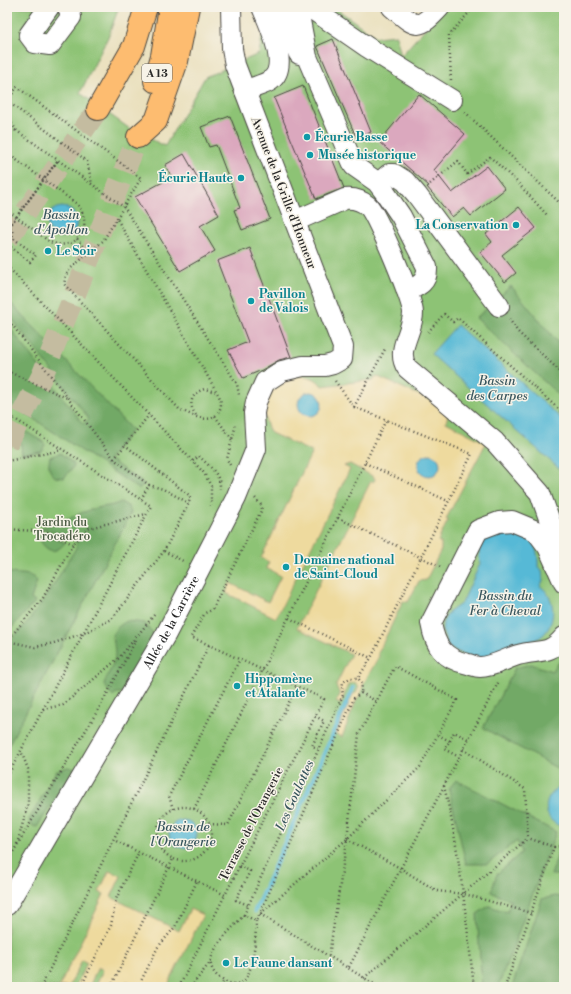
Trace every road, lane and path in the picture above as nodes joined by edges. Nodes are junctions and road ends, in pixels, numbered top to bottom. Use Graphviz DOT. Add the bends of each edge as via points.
graph roads {
  1 [pos="131,7"];
  2 [pos="146,7"];
  3 [pos="170,7"];
  4 [pos="188,7"];
  5 [pos="231,7"];
  6 [pos="262,7"];
  7 [pos="278,7"];
  8 [pos="308,7"];
  9 [pos="392,7"];
  10 [pos="440,7"];
  11 [pos="474,7"];
  12 [pos="314,74"];
  13 [pos="245,91"];
  14 [pos="452,100"];
  15 [pos="7,101"];
  16 [pos="7,117"];
  17 [pos="7,128"];
  18 [pos="18,131"];
  19 [pos="7,153"];
  20 [pos="58,160"];
  21 [pos="44,180"];
  22 [pos="92,185"];
  23 [pos="384,191"];
  24 [pos="417,195"];
  25 [pos="124,207"];
  26 [pos="564,207"];
  27 [pos="7,210"];
  28 [pos="547,215"];
  29 [pos="16,217"];
  30 [pos="117,219"];
  31 [pos="295,220"];
  32 [pos="8,226"];
  33 [pos="77,239"];
  34 [pos="7,244"];
  35 [pos="88,253"];
  36 [pos="7,266"];
  37 [pos="407,291"];
  38 [pos="499,306"];
  39 [pos="7,318"];
  40 [pos="427,333"];
  41 [pos="388,344"];
  42 [pos="325,366"];
  43 [pos="7,371"];
  44 [pos="564,375"];
  45 [pos="216,392"];
  46 [pos="67,398"];
  47 [pos="239,402"];
  48 [pos="354,407"];
  49 [pos="7,414"];
  50 [pos="564,414"];
  51 [pos="149,415"];
  52 [pos="196,416"];
  53 [pos="215,416"];
  54 [pos="386,420"];
  55 [pos="236,422"];
  56 [pos="232,440"];
  57 [pos="125,445"];
  58 [pos="62,450"];
  59 [pos="114,459"];
  60 [pos="7,461"];
  61 [pos="193,461"];
  62 [pos="365,463"];
  63 [pos="246,473"];
  64 [pos="149,485"];
  65 [pos="228,495"];
  66 [pos="141,500"];
  67 [pos="448,501"];
  68 [pos="189,503"];
  69 [pos="211,507"];
  70 [pos="146,514"];
  71 [pos="338,518"];
  72 [pos="7,529"];
  73 [pos="73,544"];
  74 [pos="164,551"];
  75 [pos="420,557"];
  76 [pos="187,558"];
  77 [pos="185,562"];
  78 [pos="433,563"];
  79 [pos="181,569"];
  80 [pos="560,574"];
  81 [pos="157,611"];
  82 [pos="289,618"];
  83 [pos="140,632"];
  84 [pos="84,633"];
  85 [pos="564,637"];
  86 [pos="7,641"];
  87 [pos="209,645"];
  88 [pos="371,658"];
  89 [pos="511,658"];
  90 [pos="240,659"];
  91 [pos="263,670"];
  92 [pos="358,678"];
  93 [pos="296,686"];
  94 [pos="362,693"];
  95 [pos="376,701"];
  96 [pos="43,710"];
  97 [pos="315,716"];
  98 [pos="438,735"];
  99 [pos="468,739"];
  100 [pos="450,741"];
  101 [pos="318,748"];
  102 [pos="463,749"];
  103 [pos="21,751"];
  104 [pos="459,757"];
  105 [pos="7,777"];
  106 [pos="444,786"];
  107 [pos="173,809"];
  108 [pos="194,809"];
  109 [pos="209,824"];
  110 [pos="528,838"];
  111 [pos="347,839"];
  112 [pos="114,840"];
  113 [pos="564,846"];
  114 [pos="16,848"];
  115 [pos="554,848"];
  116 [pos="139,852"];
  117 [pos="173,859"];
  118 [pos="7,862"];
  119 [pos="239,866"];
  120 [pos="169,867"];
  121 [pos="400,868"];
  122 [pos="197,881"];
  123 [pos="464,894"];
  124 [pos="225,895"];
  125 [pos="7,905"];
  126 [pos="248,905"];
  127 [pos="531,913"];
  128 [pos="260,914"];
  129 [pos="244,915"];
  130 [pos="256,921"];
  131 [pos="329,956"];
  132 [pos="211,960"];
  133 [pos="349,967"];
  134 [pos="364,978"];
  135 [pos="224,980"];
  136 [pos="41,987"];
  137 [pos="81,987"];
  138 [pos="111,987"];
  139 [pos="138,987"];
  140 [pos="179,987"];
  141 [pos="191,987"];
  142 [pos="221,987"];
  143 [pos="379,987"];
  144 [pos="474,987"];
  145 [pos="505,987"];
  1 -- 2 [label="highway, A 13" via="120,42 94,105 134,46"];
  3 -- 4 [label="highway, A 13" via="162,56 138,137 156,122 176,61"];
  5 -- 13 [label="street, Avenue de la Grille d'Honneur" via="232,49"];
  6 -- 13 [label="street" via="274,40 278,69 270,80"];
  7 -- 12 [label="street" via="296,51"];
  8 -- 12 [label="street" via="299,15 307,57"];
  8 -- 14 [label="street"];
  9 -- 10 [label="street" via="418,25 429,19"];
  11 -- 14 [label="path" via="449,35"];
  12 -- 23 [label="street" via="354,166 377,182"];
  13 -- 31 [label="street, Avenue de la Grille d'Honneur"];
  14 -- 26 [label="path"];
  15 -- 22 [label="path" via="87,161"];
  15 -- 25 [label="path, bridge" via="17,87 141,178"];
  16 -- 18 [label="path"];
  17 -- 18 [label="path"];
  18 -- 20 [label="path"];
  19 -- 21 [label="path"];
  20 -- 21 [label="path"];
  20 -- 22 [label="path"];
  20 -- 32 [label="path"];
  21 -- 29 [label="path"];
  21 -- 33 [label="path" via="82,210 84,226"];
  22 -- 25 [label="path"];
  23 -- 24 [label="street" via="381,181 389,174 394,174 405,181"];
  23 -- 37 [label="street" via="401,216 427,267 428,276 424,282"];
  24 -- 28 [label="path" via="458,161 467,174 490,157"];
  24 -- 38 [label="street"];
  25 -- 30 [label="path"];
  25 -- 47 [label="path" via="237,384"];
  27 -- 29 [label="path"];
  29 -- 32 [label="path"];
  29 -- 33 [label="path" via="50,242 64,245"];
  30 -- 35 [label="path" via="104,241"];
  30 -- 45 [label="path"];
  31 -- 37 [label="street" via="345,199 361,201 374,213"];
  31 -- 42 [label="street, Avenue de la Grille d'Honneur" via="343,347 342,359"];
  32 -- 34 [label="path" via="13,232 13,238 36,255 30,262"];
  33 -- 35 [label="path"];
  35 -- 52 [label="path" via="70,269 64,284 179,409"];
  36 -- 51 [label="path"];
  37 -- 80 [label="street" via="413,311 404,344 403,363 495,442 540,493 558,544"];
  38 -- 44 [label="path" via="518,332"];
  39 -- 46 [label="path"];
  40 -- 50 [label="path" via="444,314 453,322 458,318"];
  41 -- 48 [label="path"];
  42 -- 48 [label="path"];
  42 -- 63 [label="street, Allée de la Carrière" via="292,368 273,375 265,382 256,402 256,449"];
  43 -- 46 [label="path"];
  45 -- 52 [label="path" via="205,389 196,393 191,402"];
  45 -- 53 [label="path" via="221,406"];
  46 -- 59 [label="path"];
  48 -- 54 [label="path"];
  49 -- 58 [label="path"];
  51 -- 57 [label="path"];
  51 -- 61 [label="path"];
  52 -- 53 [label="path" via="207,419"];
  53 -- 56 [label="path"];
  54 -- 62 [label="path"];
  54 -- 67 [label="path" via="472,454"];
  55 -- 56 [label="path"];
  56 -- 63 [label="path" via="227,460 232,467"];
  57 -- 59 [label="path"];
  57 -- 68 [label="path" via="190,496"];
  58 -- 60 [label="path"];
  58 -- 66 [label="path"];
  59 -- 64 [label="path"];
  61 -- 65 [label="path" via="199,456 217,474"];
  61 -- 69 [label="path" via="209,479"];
  62 -- 67 [label="path"];
  62 -- 71 [label="path"];
  63 -- 65 [label="street, Allée de la Carrière"];
  64 -- 66 [label="path"];
  64 -- 68 [label="path" via="163,489"];
  65 -- 87 [label="path, Terrasse de l'Orangerie" via="244,493 258,501 262,509 212,610 205,612 191,637"];
  65 -- 125 [label="street, Allée de la Carrière" via="166,634"];
  66 -- 70 [label="path" via="151,506"];
  67 -- 75 [label="path"];
  68 -- 74 [label="path"];
  70 -- 73 [label="path" via="89,528"];
  70 -- 84 [label="path"];
  71 -- 75 [label="path"];
  71 -- 82 [label="path"];
  72 -- 73 [label="path" via="47,532"];
  73 -- 86 [label="path" via="43,598"];
  74 -- 77 [label="path"];
  74 -- 84 [label="path" via="112,619"];
  75 -- 78 [label="path"];
  75 -- 88 [label="path"];
  76 -- 77 [label="path"];
  77 -- 79 [label="path"];
  80 -- 89 [label="street" via="548,547 536,531 512,521 499,522 478,530 431,623 434,639 441,650 455,662 480,667"];
  81 -- 83 [label="path"];
  82 -- 88 [label="path"];
  82 -- 91 [label="path"];
  83 -- 96 [label="path" via="119,658 64,705"];
  83 -- 114 [label="path" via="101,705"];
  84 -- 86 [label="path" via="35,647"];
  84 -- 96 [label="path"];
  85 -- 89 [label="street" via="548,651"];
  87 -- 90 [label="path, Terrasse de l'Orangerie"];
  87 -- 112 [label="path"];
  88 -- 92 [label="path"];
  89 -- 99 [label="path"];
  90 -- 91 [label="path, Terrasse de l'Orangerie"];
  90 -- 107 [label="path" via="170,796"];
  91 -- 93 [label="path, Terrasse de l'Orangerie"];
  91 -- 108 [label="path"];
  92 -- 94 [label="path" via="362,684"];
  92 -- 101 [label="path" via="350,678 343,682 343,695"];
  93 -- 97 [label="path, Terrasse de l'Orangerie" via="324,699"];
  93 -- 109 [label="path, Terrasse de l'Orangerie" via="228,825"];
  94 -- 95 [label="path"];
  94 -- 128 [label="path" via="354,698"];
  95 -- 98 [label="path" via="395,666 457,700"];
  95 -- 111 [label="path" via="359,734"];
  96 -- 103 [label="path"];
  97 -- 101 [label="path" via="324,721 312,746"];
  97 -- 119 [label="path, Terrasse de l'Orangerie"];
  98 -- 100 [label="path"];
  98 -- 111 [label="path" via="420,767"];
  99 -- 100 [label="path" via="454,732"];
  99 -- 102 [label="path"];
  100 -- 104 [label="path" via="444,749"];
  101 -- 126 [label="path"];
  102 -- 104 [label="path"];
  102 -- 110 [label="path" via="525,789"];
  103 -- 105 [label="path"];
  103 -- 114 [label="path" via="28,769 28,804"];
  104 -- 106 [label="path"];
  106 -- 121 [label="path"];
  106 -- 123 [label="path"];
  107 -- 108 [label="path"];
  107 -- 117 [label="path" via="160,821 157,838 166,854"];
  108 -- 109 [label="path"];
  109 -- 117 [label="path" via="209,842 199,856 191,859"];
  110 -- 115 [label="path"];
  110 -- 123 [label="path"];
  111 -- 121 [label="path"];
  111 -- 128 [label="path"];
  111 -- 131 [label="path"];
  112 -- 116 [label="path, Terrasse de l'Orangerie"];
  112 -- 136 [label="path"];
  113 -- 115 [label="path"];
  114 -- 118 [label="path"];
  115 -- 127 [label="path"];
  116 -- 120 [label="path, Terrasse de l'Orangerie"];
  116 -- 137 [label="path" via="116,899 111,925"];
  117 -- 120 [label="path"];
  119 -- 124 [label="path, Terrasse de l'Orangerie"];
  119 -- 126 [label="path" via="250,871 236,900"];
  120 -- 122 [label="path, Terrasse de l'Orangerie"];
  120 -- 138 [label="path"];
  121 -- 123 [label="path" via="437,891"];
  121 -- 133 [label="path"];
  122 -- 124 [label="path, Terrasse de l'Orangerie"];
  122 -- 139 [label="path" via="175,928 158,946"];
  123 -- 127 [label="path"];
  123 -- 134 [label="path"];
  123 -- 144 [label="path"];
  124 -- 140 [label="path"];
  126 -- 129 [label="path"];
  127 -- 145 [label="path"];
  128 -- 130 [label="path"];
  128 -- 131 [label="path"];
  129 -- 130 [label="path"];
  129 -- 132 [label="path" via="216,948"];
  130 -- 135 [label="path" via="251,968 247,977 242,982 234,984"];
  131 -- 133 [label="path"];
  132 -- 135 [label="path" via="212,970 216,976"];
  132 -- 141 [label="path"];
  133 -- 134 [label="path"];
  134 -- 143 [label="path"];
  135 -- 142 [label="path"];
}
